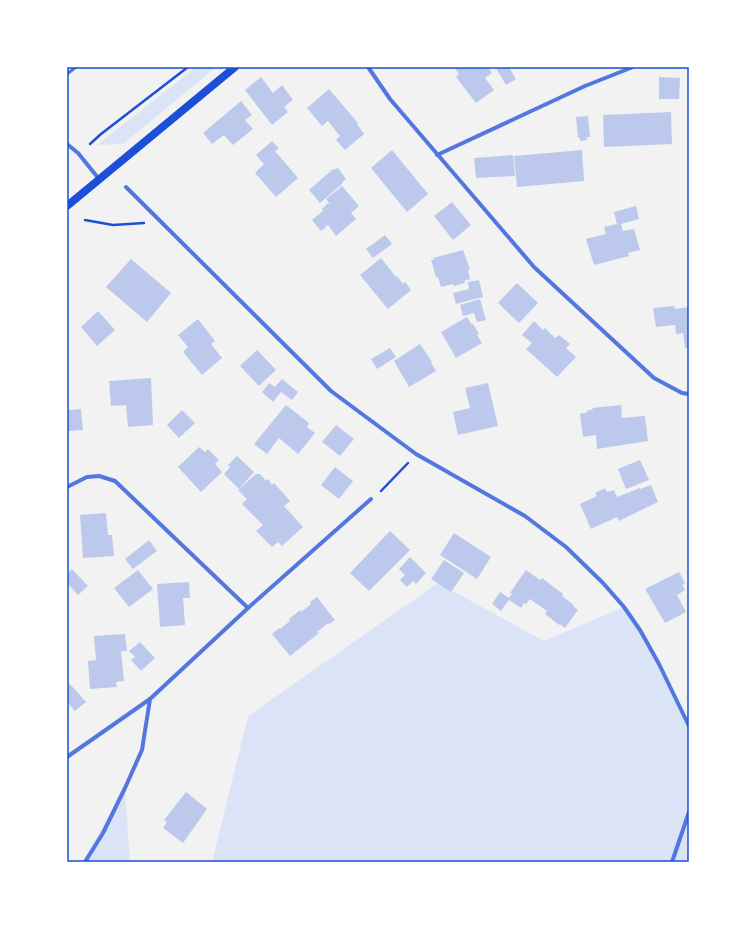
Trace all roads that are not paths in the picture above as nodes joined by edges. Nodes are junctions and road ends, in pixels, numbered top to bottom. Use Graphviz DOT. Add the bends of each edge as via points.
graph roads {
  1 [pos="76,67"];
  2 [pos="235,67"];
  3 [pos="368,67"];
  4 [pos="633,67"];
  5 [pos="67,74"];
  6 [pos="67,144"];
  7 [pos="437,154"];
  8 [pos="99,179"];
  9 [pos="126,187"];
  10 [pos="67,206"];
  11 [pos="689,394"];
  12 [pos="67,487"];
  13 [pos="372,499"];
  14 [pos="248,608"];
  15 [pos="150,699"];
  16 [pos="689,726"];
  17 [pos="67,757"];
  18 [pos="689,812"];
  19 [pos="85,862"];
  20 [pos="672,862"];
  1 -- 5 [label="lane"];
  2 -- 8 [label="main road"];
  3 -- 7 [label="street" via="390,99"];
  4 -- 7 [label="street" via="585,86"];
  6 -- 8 [label="street"];
  7 -- 11 [label="street" via="534,267 654,378 682,393"];
  8 -- 10 [label="main road"];
  9 -- 16 [label="street" via="331,391 416,454 525,516 566,547 603,582 640,630"];
  12 -- 14 [label="street" via="87,477 99,476 115,481"];
  13 -- 14 [label="street"];
  14 -- 15 [label="street"];
  15 -- 17 [label="street"];
  15 -- 19 [label="street" via="142,750 103,833"];
  18 -- 20 [label="street"];
}
